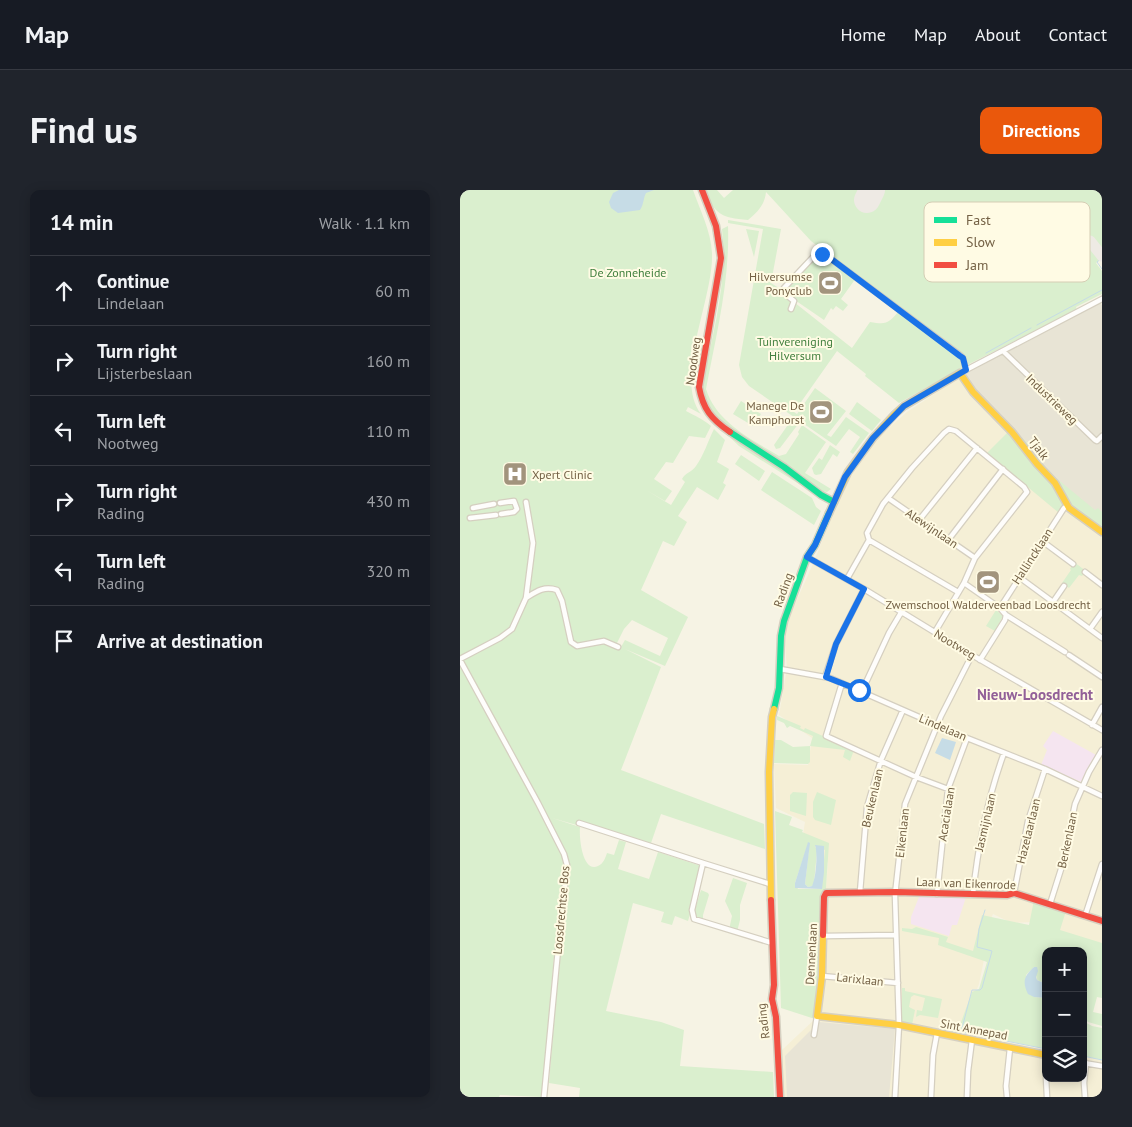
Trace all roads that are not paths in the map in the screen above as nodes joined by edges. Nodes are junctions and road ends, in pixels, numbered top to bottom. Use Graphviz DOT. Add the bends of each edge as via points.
graph roads {
  1 [pos="702,190"];
  2 [pos="1102,299"];
  3 [pos="791,309"];
  4 [pos="1003,351"];
  5 [pos="963,372"];
  6 [pos="1102,436"];
  7 [pos="977,448"];
  8 [pos="1003,469"];
  9 [pos="888,498"];
  10 [pos="526,502"];
  11 [pos="834,502"];
  12 [pos="500,503"];
  13 [pos="494,504"];
  14 [pos="1067,506"];
  15 [pos="473,508"];
  16 [pos="470,518"];
  17 [pos="920,519"];
  18 [pos="1102,532"];
  19 [pos="949,539"];
  20 [pos="869,540"];
  21 [pos="1042,541"];
  22 [pos="807,557"];
  23 [pos="975,558"];
  24 [pos="1073,564"];
  25 [pos="1085,572"];
  26 [pos="1019,577"];
  27 [pos="847,579"];
  28 [pos="964,584"];
  29 [pos="1102,585"];
  30 [pos="1064,586"];
  31 [pos="864,589"];
  32 [pos="958,592"];
  33 [pos="526,598"];
  34 [pos="1052,602"];
  35 [pos="1000,608"];
  36 [pos="902,611"];
  37 [pos="1102,612"];
  38 [pos="1006,615"];
  39 [pos="1090,629"];
  40 [pos="935,632"];
  41 [pos="1102,638"];
  42 [pos="618,647"];
  43 [pos="972,655"];
  44 [pos="460,660"];
  45 [pos="980,660"];
  46 [pos="780,669"];
  47 [pos="826,677"];
  48 [pos="1102,677"];
  49 [pos="842,683"];
  50 [pos="862,691"];
  51 [pos="1102,707"];
  52 [pos="903,710"];
  53 [pos="938,725"];
  54 [pos="1092,725"];
  55 [pos="1102,730"];
  56 [pos="967,738"];
  57 [pos="1102,750"];
  58 [pos="1004,753"];
  59 [pos="881,760"];
  60 [pos="1045,769"];
  61 [pos="916,777"];
  62 [pos="1082,787"];
  63 [pos="948,789"];
  64 [pos="1102,796"];
  65 [pos="579,823"];
  66 [pos="703,863"];
  67 [pos="1102,864"];
  68 [pos="770,884"];
  69 [pos="860,892"];
  70 [pos="896,892"];
  71 [pos="826,893"];
  72 [pos="1014,893"];
  73 [pos="937,894"];
  74 [pos="973,894"];
  75 [pos="1050,904"];
  76 [pos="1085,916"];
  77 [pos="1102,921"];
  78 [pos="824,936"];
  79 [pos="896,936"];
  80 [pos="769,942"];
  81 [pos="822,976"];
  82 [pos="898,983"];
  83 [pos="817,1016"];
  84 [pos="899,1025"];
  85 [pos="937,1033"];
  86 [pos="814,1035"];
  87 [pos="972,1040"];
  88 [pos="1010,1048"];
  89 [pos="1042,1054"];
  90 [pos="1087,1064"];
  91 [pos="1102,1066"];
  92 [pos="1046,1082"];
  93 [pos="1084,1082"];
  94 [pos="544,1097"];
  95 [pos="780,1097"];
  96 [pos="895,1097"];
  97 [pos="931,1097"];
  98 [pos="967,1097"];
  99 [pos="1008,1097"];
  100 [pos="1046,1097"];
  101 [pos="1085,1097"];
  1 -- 11 [label="street, Noodweg" via="716,226 721,258 699,388 702,402 714,421"];
  2 -- 4 [label="street, Rading"];
  3 -- 5 [label="street" via="794,301 784,293 784,288 815,256 826,255 963,358"];
  4 -- 5 [label="street, Rading"];
  4 -- 6 [label="street, Industrieweg" via="1095,440"];
  5 -- 11 [label="street, Rading" via="895,414 848,472"];
  5 -- 14 [label="street, Tjalk" via="973,392 1023,443 1036,464 1055,483"];
  7 -- 8 [label="street"];
  7 -- 9 [label="street" via="956,430 949,429"];
  7 -- 17 [label="street"];
  8 -- 19 [label="street"];
  8 -- 23 [label="street" via="1027,492"];
  9 -- 17 [label="street, Alewijnlaan"];
  9 -- 20 [label="street" via="867,533"];
  10 -- 33 [label="street, Loosdrechtse Bos" via="533,543"];
  11 -- 22 [label="street, Rading"];
  12 -- 16 [label="street" via="514,501 517,509"];
  13 -- 15 [label="street"];
  14 -- 18 [label="street, Tjalk"];
  14 -- 21 [label="street, Hallincklaan"];
  17 -- 19 [label="street, Alewijnlaan"];
  19 -- 23 [label="street, Alewijnlaan"];
  20 -- 27 [label="street"];
  20 -- 32 [label="street"];
  21 -- 24 [label="street"];
  21 -- 26 [label="street, Hallincklaan"];
  22 -- 27 [label="street, Nootweg"];
  22 -- 46 [label="street, Rading" via="782,628"];
  23 -- 28 [label="street"];
  25 -- 29 [label="street"];
  26 -- 34 [label="street"];
  26 -- 35 [label="street, Hallincklaan"];
  27 -- 31 [label="street, Nootweg"];
  28 -- 32 [label="street"];
  28 -- 35 [label="street"];
  30 -- 34 [label="street"];
  31 -- 36 [label="street, Nootweg"];
  31 -- 47 [label="street" via="836,644"];
  32 -- 40 [label="street"];
  33 -- 42 [label="street" via="545,588 557,590 571,642 577,646 604,642"];
  33 -- 44 [label="street, Loosdrechtse Bos" via="512,629"];
  34 -- 39 [label="street"];
  35 -- 38 [label="street"];
  36 -- 40 [label="street, Nootweg"];
  36 -- 50 [label="street"];
  37 -- 39 [label="street"];
  38 -- 45 [label="street"];
  38 -- 48 [label="street"];
  39 -- 41 [label="street"];
  40 -- 43 [label="street, Nootweg"];
  43 -- 45 [label="street, Nootweg"];
  43 -- 53 [label="street, Eikenlaan"];
  44 -- 94 [label="street, Loosdrechtse Bos" via="538,803 567,866"];
  45 -- 54 [label="street, Nootweg"];
  46 -- 47 [label="street, Lindelaan"];
  46 -- 68 [label="street, Rading" via="768,772"];
  47 -- 49 [label="street, Lindelaan"];
  49 -- 50 [label="street, Lindelaan"];
  49 -- 59 [label="street" via="826,736"];
  50 -- 52 [label="street, Lindelaan"];
  51 -- 54 [label="street"];
  52 -- 53 [label="street, Lindelaan"];
  52 -- 59 [label="street, Beukenlaan"];
  53 -- 56 [label="street, Lindelaan"];
  53 -- 61 [label="street, Eikenlaan"];
  54 -- 55 [label="street, Nootweg"];
  56 -- 58 [label="street, Lindelaan"];
  56 -- 63 [label="street, Acacialaan"];
  57 -- 62 [label="street, Berkenlaan"];
  58 -- 60 [label="street, Lindelaan"];
  58 -- 74 [label="street, Jasmijnlaan" via="982,828"];
  59 -- 61 [label="street"];
  59 -- 69 [label="street, Beukenlaan" via="867,807"];
  60 -- 62 [label="street, Lindelaan"];
  60 -- 72 [label="street, Hazelaarlaan" via="1028,821"];
  61 -- 63 [label="street"];
  61 -- 70 [label="street, Eikenlaan" via="905,804"];
  62 -- 64 [label="street, Lindelaan"];
  62 -- 75 [label="street, Berkenlaan" via="1072,811 1062,866"];
  63 -- 73 [label="street, Acacialaan"];
  65 -- 66 [label="street"];
  66 -- 68 [label="street"];
  66 -- 80 [label="street" via="692,910 694,919"];
  67 -- 76 [label="street"];
  68 -- 95 [label="street, Rading" via="772,999 776,1017"];
  69 -- 70 [label="street, Laan van Eikenrode"];
  69 -- 71 [label="street, Laan van Eikenrode"];
  70 -- 73 [label="street, Laan van Eikenrode"];
  70 -- 79 [label="street, Eikenlaan"];
  71 -- 78 [label="street, Dennenlaan"];
  72 -- 74 [label="street, Laan van Eikenrode"];
  72 -- 75 [label="street, Laan van Eikenrode"];
  73 -- 74 [label="street, Laan van Eikenrode"];
  75 -- 76 [label="street, Laan van Eikenrode"];
  76 -- 77 [label="street, Laan van Eikenrode"];
  78 -- 79 [label="street"];
  78 -- 81 [label="street, Dennenlaan"];
  79 -- 82 [label="street, Eikenlaan"];
  81 -- 82 [label="street, Larixlaan"];
  81 -- 83 [label="street, Dennenlaan"];
  82 -- 84 [label="street, Eikenlaan"];
  83 -- 84 [label="street"];
  83 -- 86 [label="street, Dennenlaan"];
  84 -- 85 [label="street, Sint Annepad"];
  84 -- 96 [label="street, Eikenlaan"];
  85 -- 87 [label="street, Sint Annepad"];
  85 -- 97 [label="street"];
  87 -- 88 [label="street, Sint Annepad"];
  87 -- 98 [label="street"];
  88 -- 89 [label="street, Sint Annepad"];
  88 -- 99 [label="street"];
  90 -- 91 [label="street"];
  92 -- 100 [label="street"];
  93 -- 101 [label="street"];
}
